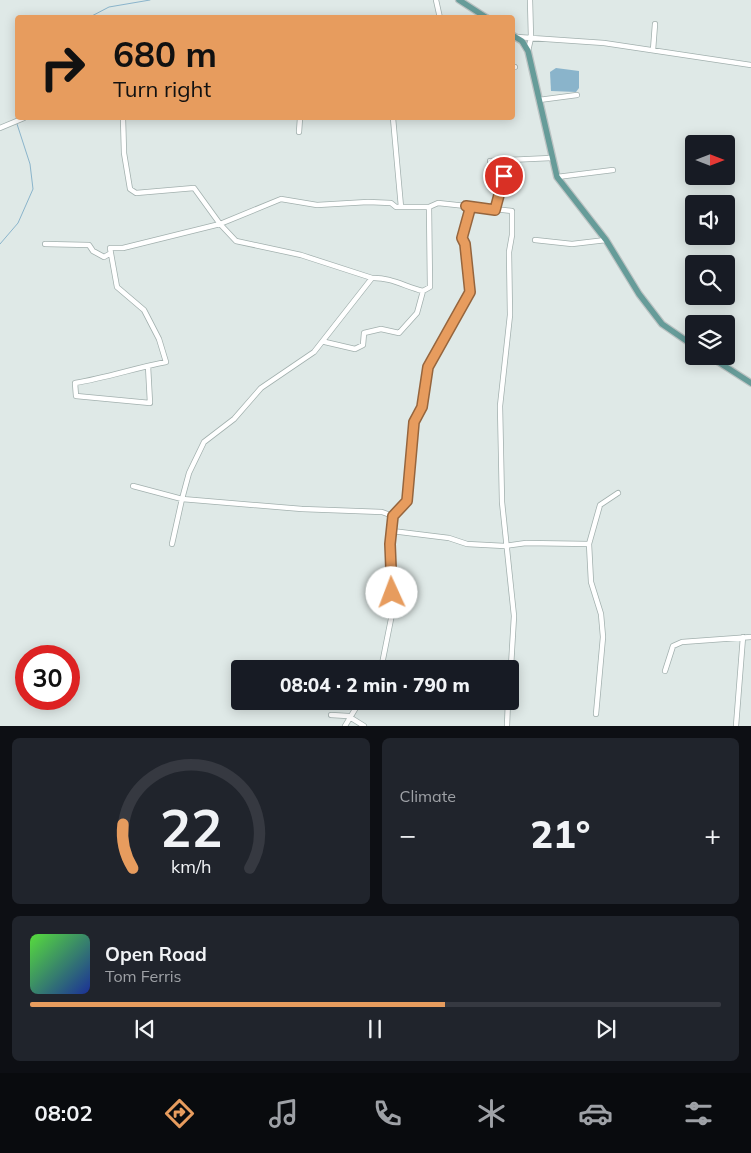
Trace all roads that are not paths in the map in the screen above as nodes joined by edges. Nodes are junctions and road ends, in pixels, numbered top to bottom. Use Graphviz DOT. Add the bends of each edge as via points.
graph roads {
  1 [pos="436,0"];
  2 [pos="458,0"];
  3 [pos="530,0"];
  4 [pos="439,15"];
  5 [pos="482,15"];
  6 [pos="656,24"];
  7 [pos="515,36"];
  8 [pos="515,37"];
  9 [pos="531,38"];
  10 [pos="652,50"];
  11 [pos="528,51"];
  12 [pos="751,65"];
  13 [pos="577,95"];
  14 [pos="539,100"];
  15 [pos="18,120"];
  16 [pos="124,120"];
  17 [pos="300,120"];
  18 [pos="393,120"];
  19 [pos="0,128"];
  20 [pos="300,132"];
  21 [pos="552,158"];
  22 [pos="509,160"];
  23 [pos="490,161"];
  24 [pos="613,170"];
  25 [pos="557,177"];
  26 [pos="466,206"];
  27 [pos="401,207"];
  28 [pos="429,207"];
  29 [pos="495,210"];
  30 [pos="220,224"];
  31 [pos="535,240"];
  32 [pos="606,240"];
  33 [pos="45,244"];
  34 [pos="111,252"];
  35 [pos="372,278"];
  36 [pos="423,292"];
  37 [pos="685,340"];
  38 [pos="325,342"];
  39 [pos="723,365"];
  40 [pos="148,366"];
  41 [pos="751,383"];
  42 [pos="133,486"];
  43 [pos="618,493"];
  44 [pos="182,499"];
  45 [pos="393,516"];
  46 [pos="392,531"];
  47 [pos="172,544"];
  48 [pos="589,544"];
  49 [pos="505,546"];
  50 [pos="743,637"];
  51 [pos="751,637"];
  52 [pos="382,660"];
  53 [pos="511,660"];
  54 [pos="665,671"];
  55 [pos="354,710"];
  56 [pos="508,710"];
  57 [pos="596,714"];
  58 [pos="331,715"];
  59 [pos="349,718"];
  60 [pos="345,726"];
  61 [pos="364,726"];
  62 [pos="507,726"];
  63 [pos="736,726"];
  1 -- 4 [label="street"];
  2 -- 5 [label="main road"];
  3 -- 9 [label="street"];
  6 -- 10 [label="street"];
  7 -- 9 [label="street"];
  8 -- 11 [label="main road"];
  9 -- 10 [label="street" via="604,42"];
  9 -- 11 [label="street"];
  10 -- 12 [label="street"];
  11 -- 14 [label="main road"];
  13 -- 14 [label="street"];
  14 -- 21 [label="main road"];
  15 -- 19 [label="street"];
  16 -- 30 [label="street" via="124,153 130,189 136,193 194,188"];
  17 -- 20 [label="street"];
  18 -- 27 [label="street"];
  21 -- 22 [label="street"];
  21 -- 25 [label="main road"];
  22 -- 23 [label="street"];
  22 -- 29 [label="street"];
  24 -- 25 [label="street"];
  25 -- 32 [label="main road"];
  26 -- 28 [label="street" via="438,203"];
  26 -- 29 [label="street"];
  26 -- 45 [label="street" via="470,209 462,238 470,292 428,367 422,407 414,422 407,501"];
  27 -- 28 [label="street"];
  27 -- 30 [label="street" via="368,202 317,205 281,199"];
  28 -- 36 [label="street" via="430,287"];
  29 -- 49 [label="street" via="512,211 510,315 500,406"];
  30 -- 34 [label="street" via="123,248 110,248"];
  30 -- 35 [label="street" via="236,241 301,255"];
  31 -- 32 [label="street" via="572,244"];
  32 -- 37 [label="main road" via="662,324"];
  33 -- 34 [label="street" via="89,245 104,257"];
  34 -- 40 [label="street" via="117,287 144,310 160,339 166,362"];
  35 -- 36 [label="street" via="384,278"];
  35 -- 38 [label="street"];
  36 -- 38 [label="street" via="416,313 399,333 381,329 364,333 363,345 355,349"];
  38 -- 44 [label="street" via="261,388 234,418 204,442 189,473"];
  39 -- 41 [label="main road"];
  40 -- 40 [label="street" via="75,383 76,396 150,404"];
  42 -- 44 [label="street"];
  43 -- 48 [label="street" via="600,505"];
  44 -- 45 [label="street" via="382,512"];
  44 -- 47 [label="street"];
  45 -- 46 [label="street"];
  46 -- 49 [label="street" via="449,538 468,544"];
  46 -- 52 [label="street" via="393,609"];
  48 -- 49 [label="street"];
  48 -- 57 [label="street" via="591,582 601,614 603,637"];
  49 -- 53 [label="street" via="513,608"];
  50 -- 51 [label="street"];
  50 -- 54 [label="street" via="682,642 673,646"];
  50 -- 63 [label="street"];
  55 -- 59 [label="street"];
  56 -- 62 [label="street"];
  58 -- 59 [label="street"];
  59 -- 60 [label="street"];
  59 -- 61 [label="street"];
}
